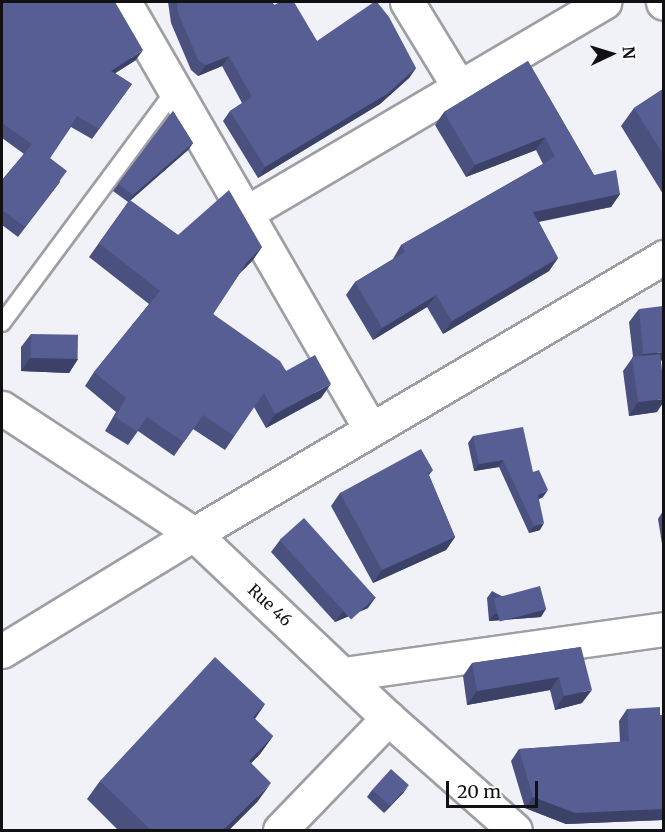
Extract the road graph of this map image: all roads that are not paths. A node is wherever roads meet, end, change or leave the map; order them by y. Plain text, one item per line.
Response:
1 (124, 2) edge
2 (407, 2) edge
3 (604, 2) edge
4 (459, 87) junction
5 (175, 90) junction
6 (246, 213) junction
7 (663, 258) edge
8 (2, 322) edge
9 (2, 408) edge
10 (371, 429) junction
11 (194, 534) junction
12 (663, 629) edge
13 (2, 651) edge
14 (344, 675) junction
15 (388, 718) junction
16 (280, 831) edge
17 (515, 831) edge

1 - 5 street
2 - 4 street
3 - 4 street
4 - 6 street
5 - 6 street
5 - 8 lane
6 - 10 street
7 - 10 street
9 - 11 street, Rue 46
10 - 11 street
11 - 13 street
11 - 14 street, Rue 46
12 - 14 street
14 - 15 street, Rue 46
15 - 16 street
15 - 17 street, Rue 46

